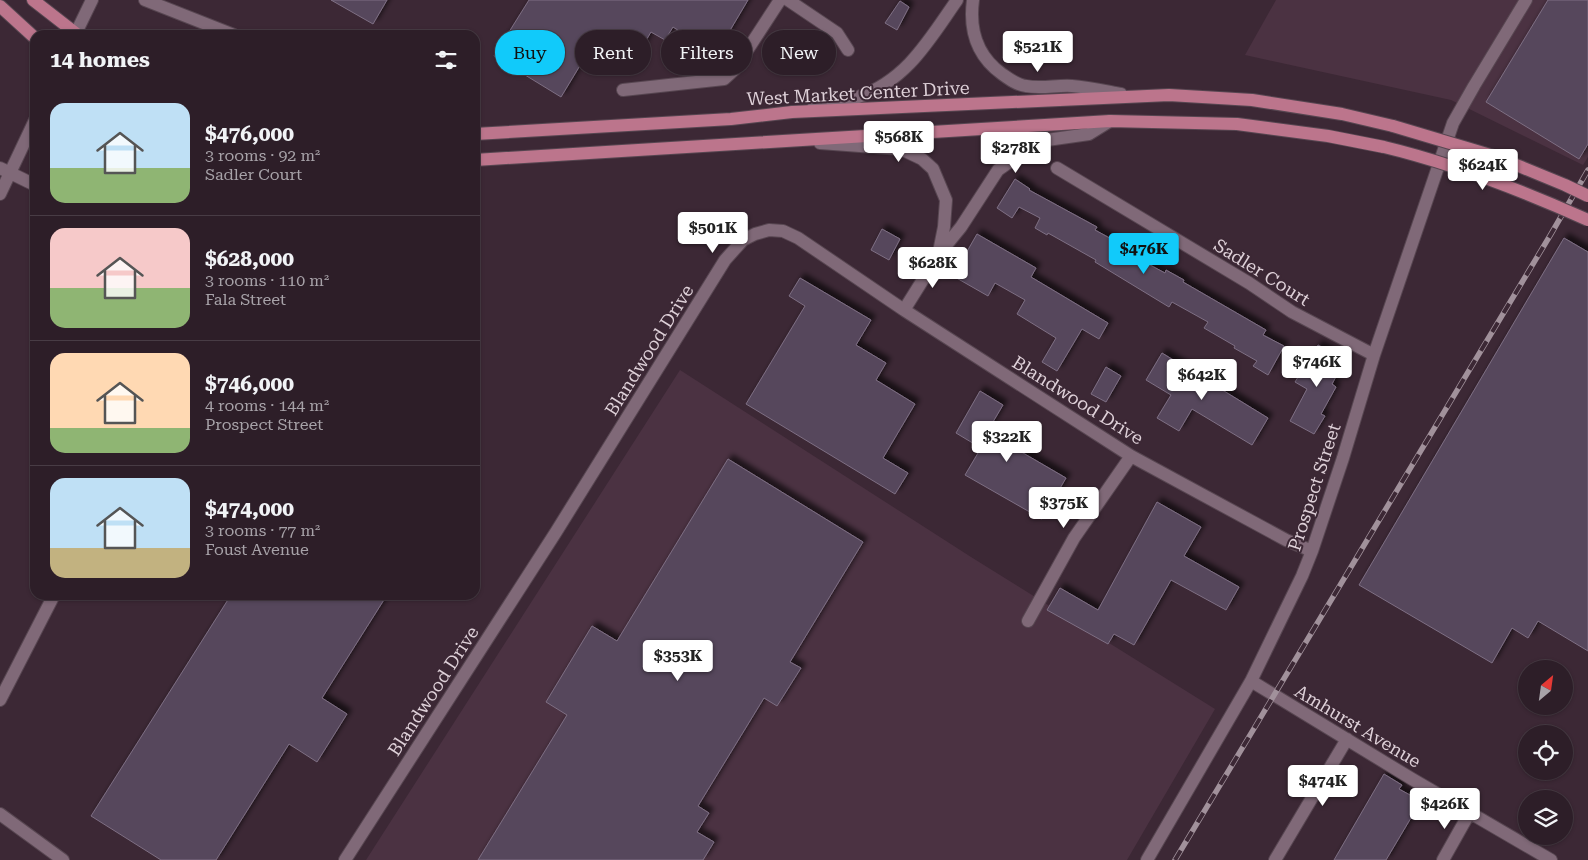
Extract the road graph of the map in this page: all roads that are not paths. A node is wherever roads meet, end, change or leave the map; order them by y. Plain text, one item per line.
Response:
1 (33, 0) edge
2 (92, 0) edge
3 (145, 0) edge
4 (780, 0) edge
5 (788, 0) edge
6 (957, 0) edge
7 (972, 0) edge
8 (1526, 0) edge
9 (0, 6) edge
10 (70, 30) edge
11 (78, 30) edge
12 (221, 30) edge
13 (30, 33) edge
14 (848, 50) dead end
15 (623, 90) dead end
16 (1136, 96) junction
17 (792, 112) junction
18 (1110, 121) junction
19 (30, 128) edge
20 (480, 134) edge
21 (796, 141) junction
22 (480, 160) edge
23 (1057, 168) dead end
24 (5, 171) edge
25 (30, 183) edge
26 (0, 194) edge
27 (1588, 196) edge
28 (1588, 220) edge
29 (939, 254) junction
30 (904, 310) junction
31 (1374, 355) junction
32 (1131, 456) junction
33 (1312, 551) junction
34 (51, 600) edge
35 (1028, 621) dead end
36 (1251, 681) junction
37 (0, 700) edge
38 (1347, 739) junction
39 (1470, 812) junction
40 (0, 814) edge
41 (63, 860) edge
42 (344, 860) edge
43 (1147, 860) edge
44 (1275, 860) edge
45 (1443, 860) edge
46 (1551, 860) edge

1 - 10 main road
2 - 11 street
3 - 12 street
4 - 15 street
5 - 14 street
6 - 17 street
7 - 16 street
8 - 31 street, Prospect Street
9 - 13 main road
16 - 17 main road, West Market Center Drive
16 - 27 main road, West Market Center Drive, bridge
17 - 20 main road, West Market Center Drive
18 - 21 main road
18 - 28 main road, bridge
18 - 29 street
19 - 24 street
21 - 22 main road
21 - 29 street
23 - 31 street, Sadler Court
24 - 25 street
24 - 26 street
29 - 30 street
30 - 32 street, Blandwood Drive
30 - 42 street, Blandwood Drive
31 - 33 street, Prospect Street
32 - 33 street, Blandwood Drive
32 - 35 street
33 - 36 street, Prospect Street
34 - 37 street
36 - 38 street, Amhurst Avenue
36 - 43 street, Prospect Street
38 - 39 street, Amhurst Avenue
38 - 44 street
39 - 45 street
39 - 46 street, Amhurst Avenue
40 - 41 street

